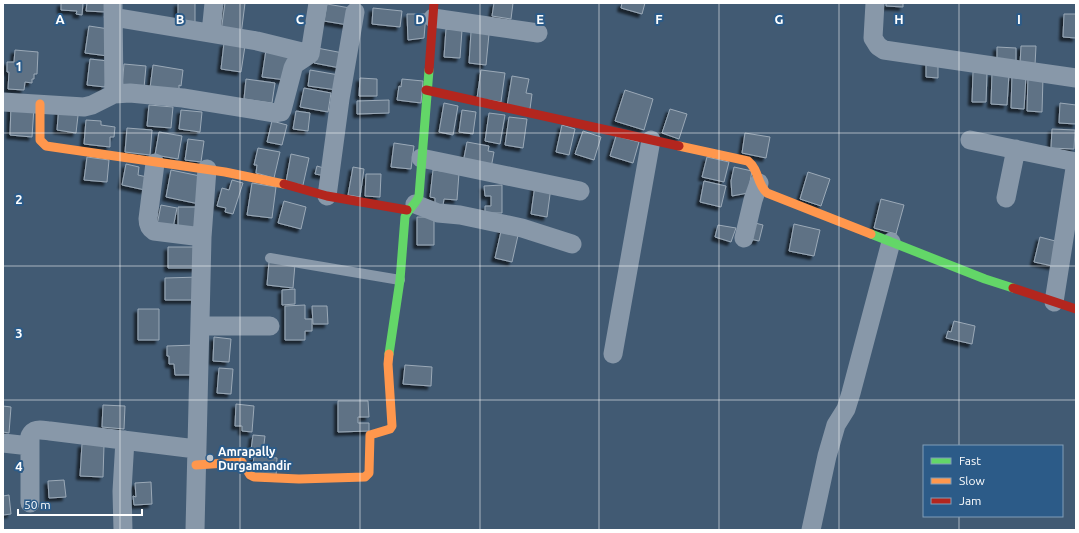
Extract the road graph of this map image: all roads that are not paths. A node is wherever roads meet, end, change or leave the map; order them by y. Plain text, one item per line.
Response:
1 (214, 3) edge
2 (318, 3) edge
3 (875, 3) edge
4 (113, 10) edge
5 (434, 10) edge
6 (355, 12) dead end
7 (538, 32) dead end
8 (212, 33) junction
9 (310, 54) junction
10 (1076, 78) edge
11 (426, 90) junction
12 (114, 94) junction
13 (3, 102) edge
14 (40, 104) junction
15 (651, 140) junction
16 (970, 140) dead end
17 (1016, 149) junction
18 (421, 158) junction
19 (1076, 162) edge
20 (155, 163) junction
21 (206, 169) junction
22 (759, 183) junction
23 (580, 191) dead end
24 (327, 196) junction
25 (1006, 198) dead end
26 (1073, 203) edge
27 (411, 207) junction
28 (202, 237) junction
29 (744, 238) dead end
30 (891, 242) junction
31 (572, 244) dead end
32 (270, 258) dead end
33 (400, 280) junction
34 (1054, 302) junction
35 (1076, 309) edge
36 (201, 326) junction
37 (270, 326) dead end
38 (613, 354) dead end
39 (124, 440) junction
40 (3, 444) edge
41 (30, 446) junction
42 (196, 457) junction
43 (30, 503) dead end
44 (124, 530) edge
45 (195, 530) edge
46 (811, 530) edge

1 - 8 street
2 - 9 street
3 - 10 street
4 - 8 street
4 - 12 street
5 - 7 street
5 - 11 street
6 - 24 street
8 - 9 street
9 - 12 street
11 - 15 street
11 - 18 street
12 - 14 street
13 - 14 street
14 - 20 street
15 - 22 street
15 - 38 street
16 - 17 street
17 - 19 street
17 - 25 street
18 - 23 street
18 - 27 street
19 - 26 street
20 - 21 street
20 - 28 street
21 - 24 street
21 - 28 street
22 - 29 street
22 - 30 street
24 - 27 street
26 - 34 street
27 - 31 street
27 - 33 street
28 - 36 street
30 - 34 street
30 - 46 street
32 - 33 lane
33 - 42 street
34 - 35 street
36 - 37 street
36 - 42 street
39 - 41 street
39 - 42 street
39 - 44 street
40 - 41 street
41 - 43 street
42 - 45 street

